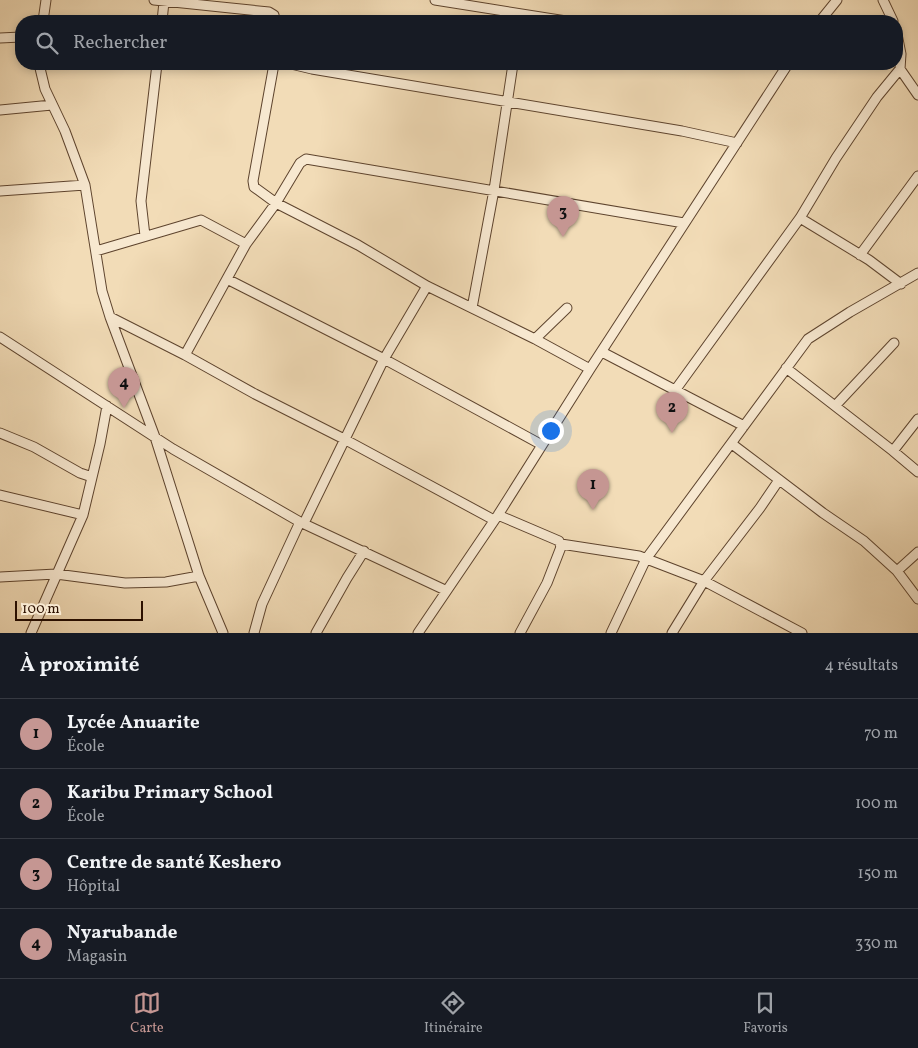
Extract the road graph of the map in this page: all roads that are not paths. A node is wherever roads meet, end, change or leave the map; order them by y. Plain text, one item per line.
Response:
1 (46, 0) edge
2 (154, 0) edge
3 (435, 0) edge
4 (837, 0) edge
5 (883, 0) edge
6 (447, 1) edge
7 (164, 2) junction
8 (44, 15) edge
9 (163, 15) edge
10 (274, 15) edge
11 (505, 15) edge
12 (825, 15) edge
13 (890, 15) edge
14 (15, 37) edge
15 (0, 38) edge
16 (40, 70) edge
17 (156, 70) edge
18 (273, 70) edge
19 (318, 70) edge
20 (512, 70) edge
21 (784, 70) edge
22 (899, 70) edge
23 (901, 70) edge
24 (918, 95) edge
25 (508, 102) junction
26 (52, 105) junction
27 (0, 110) edge
28 (737, 143) junction
29 (918, 176) edge
30 (84, 185) junction
31 (494, 190) junction
32 (0, 191) edge
33 (276, 203) junction
34 (800, 218) junction
35 (684, 223) junction
36 (145, 236) junction
37 (246, 244) junction
38 (96, 251) junction
39 (860, 255) junction
40 (918, 274) edge
41 (227, 279) junction
42 (901, 284) junction
43 (428, 286) junction
44 (472, 308) junction
45 (567, 308) dead end
46 (110, 317) junction
47 (0, 337) edge
48 (535, 339) junction
49 (894, 343) dead end
50 (602, 352) junction
51 (185, 355) junction
52 (384, 359) junction
53 (786, 368) junction
54 (590, 369) junction
55 (676, 390) junction
56 (107, 406) junction
57 (835, 406) junction
58 (918, 419) edge
59 (744, 426) junction
60 (0, 432) edge
61 (155, 437) junction
62 (344, 439) junction
63 (732, 444) junction
64 (542, 445) junction
65 (893, 451) junction
66 (918, 472) edge
67 (92, 478) junction
68 (779, 480) junction
69 (0, 495) edge
70 (83, 515) junction
71 (496, 517) junction
72 (302, 522) junction
73 (561, 544) junction
74 (364, 551) junction
75 (918, 552) edge
76 (646, 559) junction
77 (897, 571) junction
78 (56, 574) junction
79 (199, 576) junction
80 (0, 578) edge
81 (704, 581) junction
82 (446, 590) junction
83 (918, 599) edge
84 (31, 633) edge
85 (223, 633) edge
86 (254, 633) edge
87 (316, 633) edge
88 (418, 633) edge
89 (520, 633) edge
90 (611, 633) edge
91 (672, 633) edge
92 (802, 633) edge

1 - 8 street
2 - 7 street
3 - 6 street
4 - 12 street
5 - 13 street
6 - 11 street
7 - 9 street
7 - 10 street
14 - 15 street
16 - 26 street
17 - 36 street
18 - 33 street
19 - 25 street
20 - 25 street
21 - 28 street
22 - 34 street
23 - 24 street
25 - 28 street
25 - 31 street
26 - 27 street
26 - 30 street
28 - 35 street
29 - 39 street
30 - 32 street
30 - 38 street
31 - 33 street
31 - 35 street
31 - 44 street
33 - 37 street
33 - 43 street
34 - 39 street
34 - 55 street
35 - 50 street
36 - 37 street
36 - 38 street
37 - 41 street
38 - 46 street
39 - 42 street
40 - 42 street
41 - 51 street
41 - 52 street
42 - 53 street
43 - 44 street
43 - 52 street
44 - 48 street
45 - 48 street
46 - 51 street
46 - 61 street
47 - 56 street
48 - 54 street
49 - 57 street
50 - 54 street
50 - 55 street
51 - 62 street
52 - 62 street
52 - 64 street
53 - 57 street
53 - 59 street
54 - 64 street
55 - 59 street
56 - 61 street
56 - 67 street
57 - 65 street
58 - 65 street
59 - 63 street
60 - 67 street
61 - 72 street
61 - 79 street
62 - 71 street
62 - 72 street
63 - 68 street
63 - 76 street
64 - 71 street
65 - 66 street
67 - 70 street
68 - 77 street
68 - 81 street
69 - 70 street
70 - 78 street
71 - 73 street
71 - 82 street
72 - 74 street
72 - 86 street
73 - 76 street
73 - 89 street
74 - 82 street
74 - 87 street
75 - 77 street
76 - 81 street
76 - 90 street
77 - 83 street
78 - 79 street
78 - 80 street
78 - 84 street
79 - 85 street
81 - 91 street
81 - 92 street
82 - 88 street

